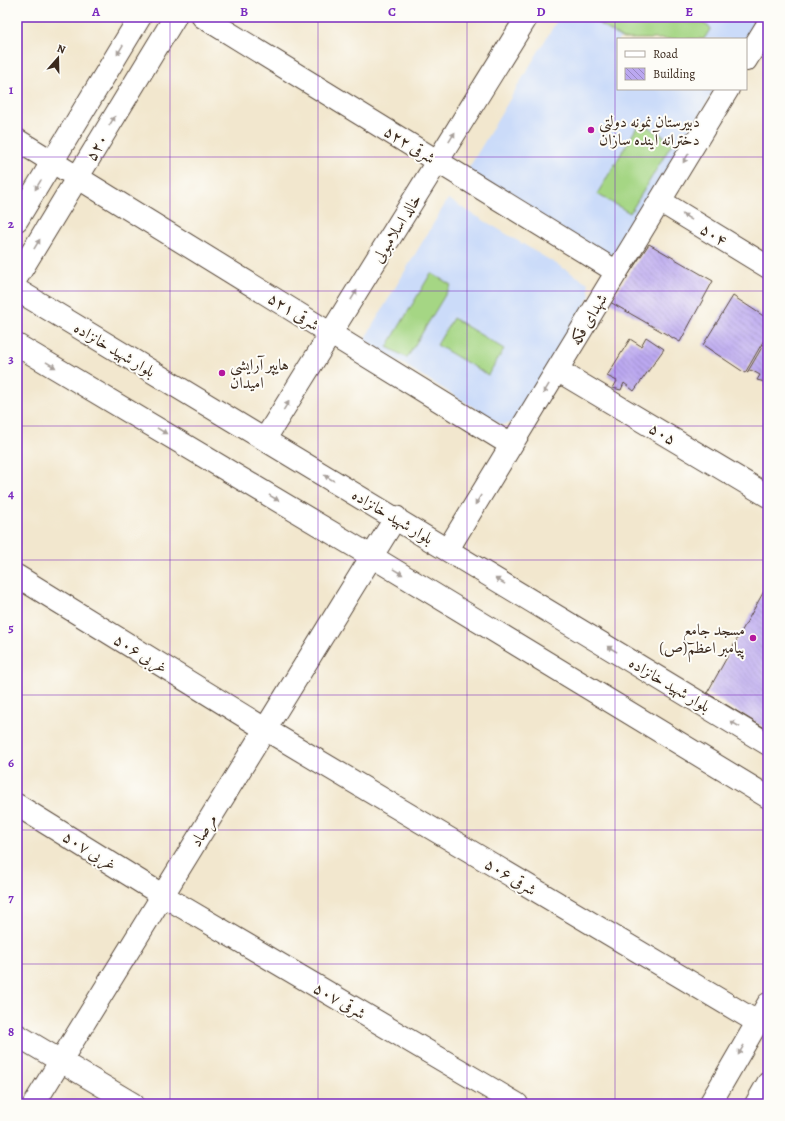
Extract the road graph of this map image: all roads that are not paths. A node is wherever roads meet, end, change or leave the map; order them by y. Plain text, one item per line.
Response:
1 (140, 17) edge
2 (175, 17) edge
3 (203, 17) edge
4 (527, 17) edge
5 (766, 32) edge
6 (747, 59) edge
7 (727, 90) edge
8 (17, 140) edge
9 (438, 161) junction
10 (52, 162) junction
11 (77, 178) junction
12 (660, 201) junction
13 (17, 220) edge
14 (768, 267) edge
15 (617, 272) junction
16 (17, 277) edge
17 (17, 290) edge
18 (331, 334) junction
19 (17, 345) edge
20 (557, 370) junction
21 (265, 439) junction
22 (512, 445) junction
23 (768, 496) edge
24 (396, 517) junction
25 (448, 549) junction
26 (371, 556) junction
27 (17, 576) edge
28 (265, 729) junction
29 (768, 744) edge
30 (768, 797) edge
31 (17, 805) edge
32 (162, 895) junction
33 (768, 1004) edge
34 (757, 1022) junction
35 (17, 1035) edge
36 (61, 1061) junction
37 (768, 1083) edge
38 (34, 1104) edge
39 (133, 1104) edge
40 (517, 1104) edge
41 (710, 1104) edge
42 (756, 1104) edge

1 -> 10 street, ۵۲۰
11 -> 2 street, ۵۲۰
3 - 9 street, ۵۲۲ شرقی
9 -> 4 street, خالد اسلامبولی
5 - 6 street
7 -> 12 street, شهدای فکه
8 - 10 street, ۵۲۱ شرقی
9 - 15 street, ۵۲۲ شرقی
18 -> 9 street, خالد اسلامبولی
10 - 11 street, ۵۲۱ شرقی
10 -> 13 street, ۵۲۰
16 -> 11 street, ۵۲۰
11 - 18 street, ۵۲۱ شرقی
14 -> 12 street, ۵۰۴
12 - 15 street, شهدای فکه
15 - 20 street, شهدای فکه
17 - 21 street, بلوار شهید خانزاده
21 -> 18 street, خالد اسلامبولی
18 - 22 street, ۵۲۱ شرقی
19 -> 26 street
20 -> 22 street, شهدای فکه
20 - 23 street, ۵۰۵
24 -> 21 street, بلوار شهید خانزاده
22 -> 25 street, شهدای فکه
24 - 25 street, بلوار شهید خانزاده
24 - 26 street, مرصاد
29 -> 25 street, بلوار شهید خانزاده
26 - 28 street, مرصاد
26 -> 30 street
27 - 28 street, ۵۰۶ غربی
28 - 32 street, مرصاد
28 - 34 street, ۵۰۶ شرقی
31 - 32 street, ۵۰۷ غربی
32 - 36 street, مرصاد
32 - 40 street, ۵۰۷ شرقی
33 - 34 street
34 -> 41 street
35 - 36 street
36 - 38 street, مرصاد
36 - 39 street
37 - 42 street

